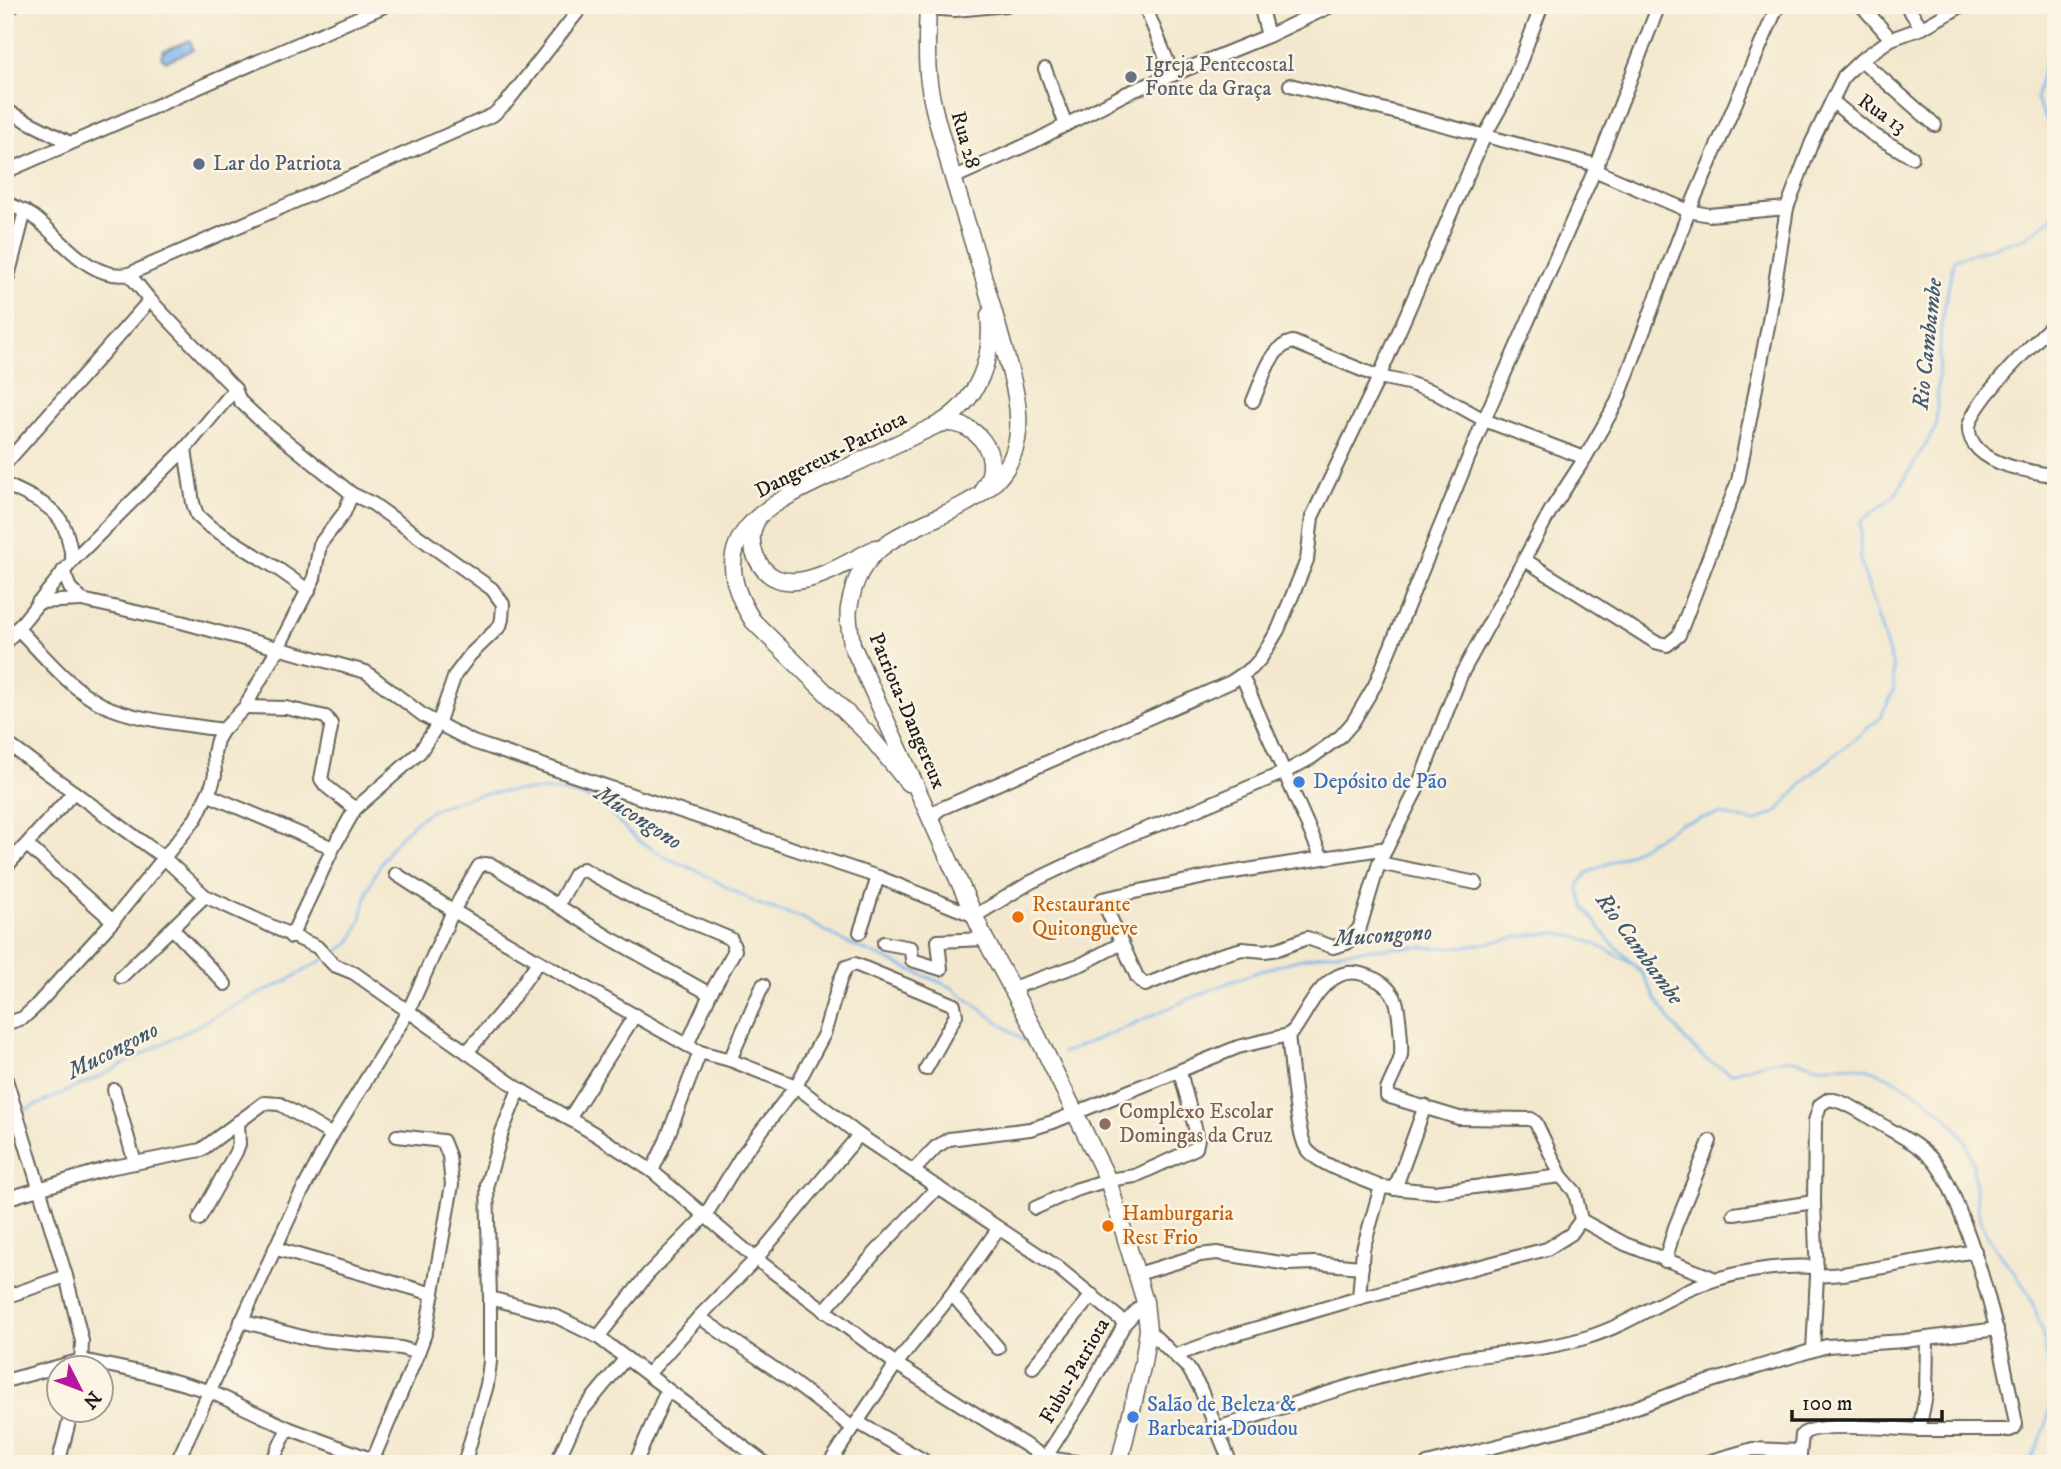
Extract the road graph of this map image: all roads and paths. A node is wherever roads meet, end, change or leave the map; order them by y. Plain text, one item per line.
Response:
1 (12, 5) edge
2 (387, 5) edge
3 (583, 5) edge
4 (1007, 5) edge
5 (1260, 5) edge
6 (1333, 5) edge
7 (1542, 5) edge
8 (1659, 5) edge
9 (1778, 5) edge
10 (1861, 5) edge
11 (1906, 5) edge
12 (1964, 5) edge
13 (927, 7) edge
14 (5, 8) edge
15 (1147, 11) dead end
16 (1922, 28) junction
17 (1268, 37) junction
18 (1891, 38) junction
19 (1861, 60) junction
20 (1045, 69) dead end
21 (1173, 75) junction
22 (1290, 85) dead end
23 (1832, 101) junction
24 (5, 110) edge
25 (1066, 125) junction
26 (1935, 125) dead end
27 (1485, 135) junction
28 (70, 143) junction
29 (1912, 157) dead end
30 (1595, 167) junction
31 (5, 172) edge
32 (953, 178) junction
33 (5, 202) edge
34 (1787, 208) junction
35 (25, 211) junction
36 (1689, 211) junction
37 (129, 274) junction
38 (985, 282) junction
39 (5, 288) edge
40 (150, 300) junction
41 (2056, 322) edge
42 (1379, 377) junction
43 (235, 389) junction
44 (1253, 401) dead end
45 (1484, 419) junction
46 (939, 424) junction
47 (185, 449) junction
48 (1586, 458) junction
49 (5, 464) edge
50 (2056, 476) edge
51 (5, 484) edge
52 (352, 494) junction
53 (976, 497) junction
54 (761, 512) junction
55 (890, 541) junction
56 (73, 560) junction
57 (1525, 560) junction
58 (63, 571) junction
59 (309, 591) junction
60 (82, 600) junction
61 (38, 602) junction
62 (17, 628) junction
63 (5, 644) edge
64 (277, 650) junction
65 (1242, 676) junction
66 (245, 707) junction
67 (438, 724) junction
68 (223, 730) junction
69 (5, 742) edge
70 (1285, 772) junction
71 (74, 792) junction
72 (209, 795) junction
73 (355, 809) junction
74 (931, 821) junction
75 (27, 845) junction
76 (332, 848) junction
77 (1387, 848) junction
78 (163, 857) junction
79 (1322, 858) junction
80 (1379, 863) junction
81 (5, 868) edge
82 (396, 874) dead end
83 (878, 877) junction
84 (1476, 883) dead end
85 (205, 896) junction
86 (558, 905) junction
87 (453, 911) junction
88 (975, 916) junction
89 (113, 921) junction
90 (172, 928) junction
91 (860, 932) dead end
92 (291, 937) junction
93 (985, 939) junction
94 (884, 943) dead end
95 (1122, 943) junction
96 (538, 962) junction
97 (121, 976) dead end
98 (225, 984) dead end
99 (763, 985) dead end
100 (1012, 988) junction
101 (710, 994) junction
102 (409, 1010) junction
103 (635, 1015) junction
104 (5, 1024) edge
105 (1288, 1035) junction
106 (687, 1045) junction
107 (467, 1052) junction
108 (700, 1052) junction
109 (730, 1060) junction
110 (926, 1069) dead end
111 (1180, 1072) junction
112 (5, 1076) edge
113 (796, 1086) junction
114 (519, 1089) junction
115 (114, 1090) dead end
116 (1425, 1106) junction
117 (1074, 1112) junction
118 (569, 1119) junction
119 (238, 1122) junction
120 (332, 1135) junction
121 (859, 1135) junction
122 (397, 1136) dead end
123 (1710, 1142) dead end
124 (135, 1163) junction
125 (652, 1171) junction
126 (914, 1171) junction
127 (1561, 1176) junction
128 (1108, 1180) junction
129 (938, 1187) junction
130 (1381, 1187) junction
131 (40, 1188) junction
132 (1395, 1189) junction
133 (5, 1199) edge
134 (1814, 1202) junction
135 (1035, 1208) dead end
136 (1734, 1214) dead end
137 (705, 1216) junction
138 (199, 1219) dead end
139 (1581, 1220) junction
140 (998, 1229) junction
141 (276, 1249) junction
142 (1975, 1251) junction
143 (756, 1259) junction
144 (1665, 1261) junction
145 (1362, 1267) junction
146 (1817, 1271) junction
147 (1138, 1274) junction
148 (66, 1276) junction
149 (1716, 1279) junction
150 (433, 1294) junction
151 (952, 1294) junction
152 (1092, 1295) junction
153 (5, 1297) edge
154 (490, 1298) junction
155 (1359, 1298) junction
156 (1145, 1302) junction
157 (824, 1311) junction
158 (699, 1317) junction
159 (241, 1321) junction
160 (1125, 1323) junction
161 (1997, 1329) junction
162 (1148, 1330) junction
163 (598, 1337) junction
164 (1927, 1338) junction
165 (998, 1348) dead end
166 (1813, 1350) junction
167 (418, 1353) junction
168 (81, 1354) edge
169 (1176, 1355) junction
170 (626, 1358) junction
171 (896, 1364) junction
172 (1033, 1367) dead end
173 (116, 1371) edge
174 (46, 1372) edge
175 (648, 1374) junction
176 (5, 1381) edge
177 (667, 1390) junction
178 (209, 1391) junction
179 (68, 1424) edge
180 (855, 1425) junction
181 (288, 1427) junction
182 (1218, 1428) junction
183 (1919, 1430) junction
184 (1799, 1458) edge
185 (747, 1459) edge
186 (923, 1460) dead end
187 (1044, 1461) edge
188 (376, 1462) edge
189 (58, 1464) edge
190 (176, 1464) edge
191 (271, 1464) edge
192 (464, 1464) edge
193 (556, 1464) edge
194 (635, 1464) edge
195 (766, 1464) edge
196 (829, 1464) edge
197 (1091, 1464) edge
198 (1119, 1464) edge
199 (1231, 1464) edge
200 (1427, 1464) edge
201 (1700, 1464) edge

1 - 14 street
2 - 28 street
3 - 37 street
4 - 13 street
5 - 17 street
6 - 17 street
7 - 27 street
8 - 30 street
9 - 36 street
10 - 18 street
11 - 16 street
12 - 16 street, Rua 13
13 - 32 street, Rua 28
15 - 21 street
16 - 18 street, Rua 13
17 - 21 street
18 - 19 street, Rua 13
19 - 23 street, Rua 13
19 - 26 street
20 - 25 street
21 - 25 street
22 - 27 street
23 - 29 street, Rua 13
23 - 34 street, Rua 13
24 - 28 street
25 - 32 street
27 - 30 street
27 - 42 street
28 - 31 street
30 - 36 street
30 - 45 street
32 - 38 street, Rua 28
33 - 35 street
34 - 36 street
34 - 57 street, Rua 13
35 - 37 street
35 - 39 street
36 - 48 street
37 - 40 street
38 - 46 street, Dangereux-Patriota
38 - 53 street, Patriota-Dangereux
40 - 43 street
40 - 49 street
41 - 50 street
42 - 44 street
42 - 45 street
42 - 65 street
43 - 47 street
43 - 52 street
45 - 48 street
45 - 70 street
46 - 53 street
46 - 54 street, Dangereux-Patriota
47 - 56 street
47 - 59 street
48 - 57 street
51 - 56 street
52 - 59 street
52 - 67 street
53 - 55 street, Patriota-Dangereux
54 - 55 street
54 - 74 street, Dangereux-Patriota
55 - 74 street, Patriota-Dangereux
56 - 58 street
57 - 77 street
58 - 60 street
58 - 61 street
59 - 64 street
60 - 61 street
60 - 64 street
61 - 62 street
62 - 63 street
62 - 68 street
64 - 66 street
64 - 67 street
65 - 70 street
65 - 74 street
66 - 68 street
66 - 73 street
67 - 73 street
67 - 83 street
68 - 72 street
69 - 71 street
70 - 79 street
70 - 88 street
71 - 75 street
71 - 78 street
72 - 76 street
72 - 78 street
73 - 76 street
74 - 88 street
75 - 81 street
75 - 89 street
76 - 92 street
77 - 79 street
77 - 80 street
78 - 85 street
78 - 89 street
79 - 95 street
80 - 84 street
80 - 95 street
82 - 87 street
83 - 88 street
83 - 91 street
85 - 90 street
85 - 92 street
86 - 87 street
86 - 101 street
86 - 101 street
87 - 96 street
87 - 102 street
88 - 93 street
89 - 104 street
90 - 97 street
90 - 98 street
92 - 102 street
93 - 94 street
93 - 100 street
95 - 100 street
96 - 103 street
96 - 107 street
99 - 109 street
100 - 117 street
101 - 106 street
102 - 107 street
102 - 120 street
103 - 106 street
103 - 118 street
105 - 111 street
105 - 116 street
105 - 130 street
106 - 108 street
107 - 114 street
108 - 109 street
108 - 125 street
109 - 113 street
110 - 113 street
111 - 117 street
111 - 128 street
112 - 131 street
113 - 121 street
113 - 137 street
114 - 118 street
114 - 154 street
115 - 124 street
116 - 127 street
116 - 132 street
117 - 126 street
117 - 128 street
118 - 125 street
119 - 120 street
119 - 124 street
119 - 138 street
120 - 141 street
121 - 126 street
121 - 143 street
122 - 150 street
123 - 144 street
124 - 131 street
125 - 137 street
126 - 129 street
127 - 132 street
127 - 139 street
128 - 135 street
128 - 147 street
129 - 140 street
129 - 157 street
130 - 132 street
130 - 145 street
131 - 133 street
131 - 148 street
134 - 136 street
134 - 142 street
134 - 146 street
137 - 143 street
137 - 163 street
139 - 144 street
139 - 155 street
140 - 151 street
140 - 152 street
141 - 150 street
141 - 159 street
142 - 146 street
142 - 161 street
143 - 157 street
143 - 158 street
144 - 149 street
145 - 147 street
145 - 155 street
146 - 149 street
146 - 166 street
147 - 156 street
148 - 153 street
148 - 168 street
149 - 182 street
150 - 167 street
151 - 165 street
151 - 171 street
152 - 160 street
152 - 172 street
154 - 163 street
154 - 192 street
155 - 169 street
156 - 160 street, Fubu-Patriota
156 - 162 street
157 - 171 street
158 - 175 street
158 - 180 street
159 - 167 street
159 - 178 street
160 - 187 street, Fubu-Patriota
161 - 164 street
161 - 183 street
162 - 169 street
162 - 198 street
163 - 170 street
164 - 166 street
164 - 183 street
166 - 200 street
167 - 188 street
169 - 182 street
170 - 175 street
170 - 193 street
171 - 180 street
171 - 187 street
173 - 178 street
174 - 176 street
175 - 177 street
177 - 185 street
177 - 194 street
178 - 181 street
178 - 190 street
179 - 189 street
180 - 186 street
180 - 196 street
181 - 188 street
181 - 191 street
182 - 199 street
183 - 184 street
184 - 201 street
185 - 195 street
187 - 197 street

